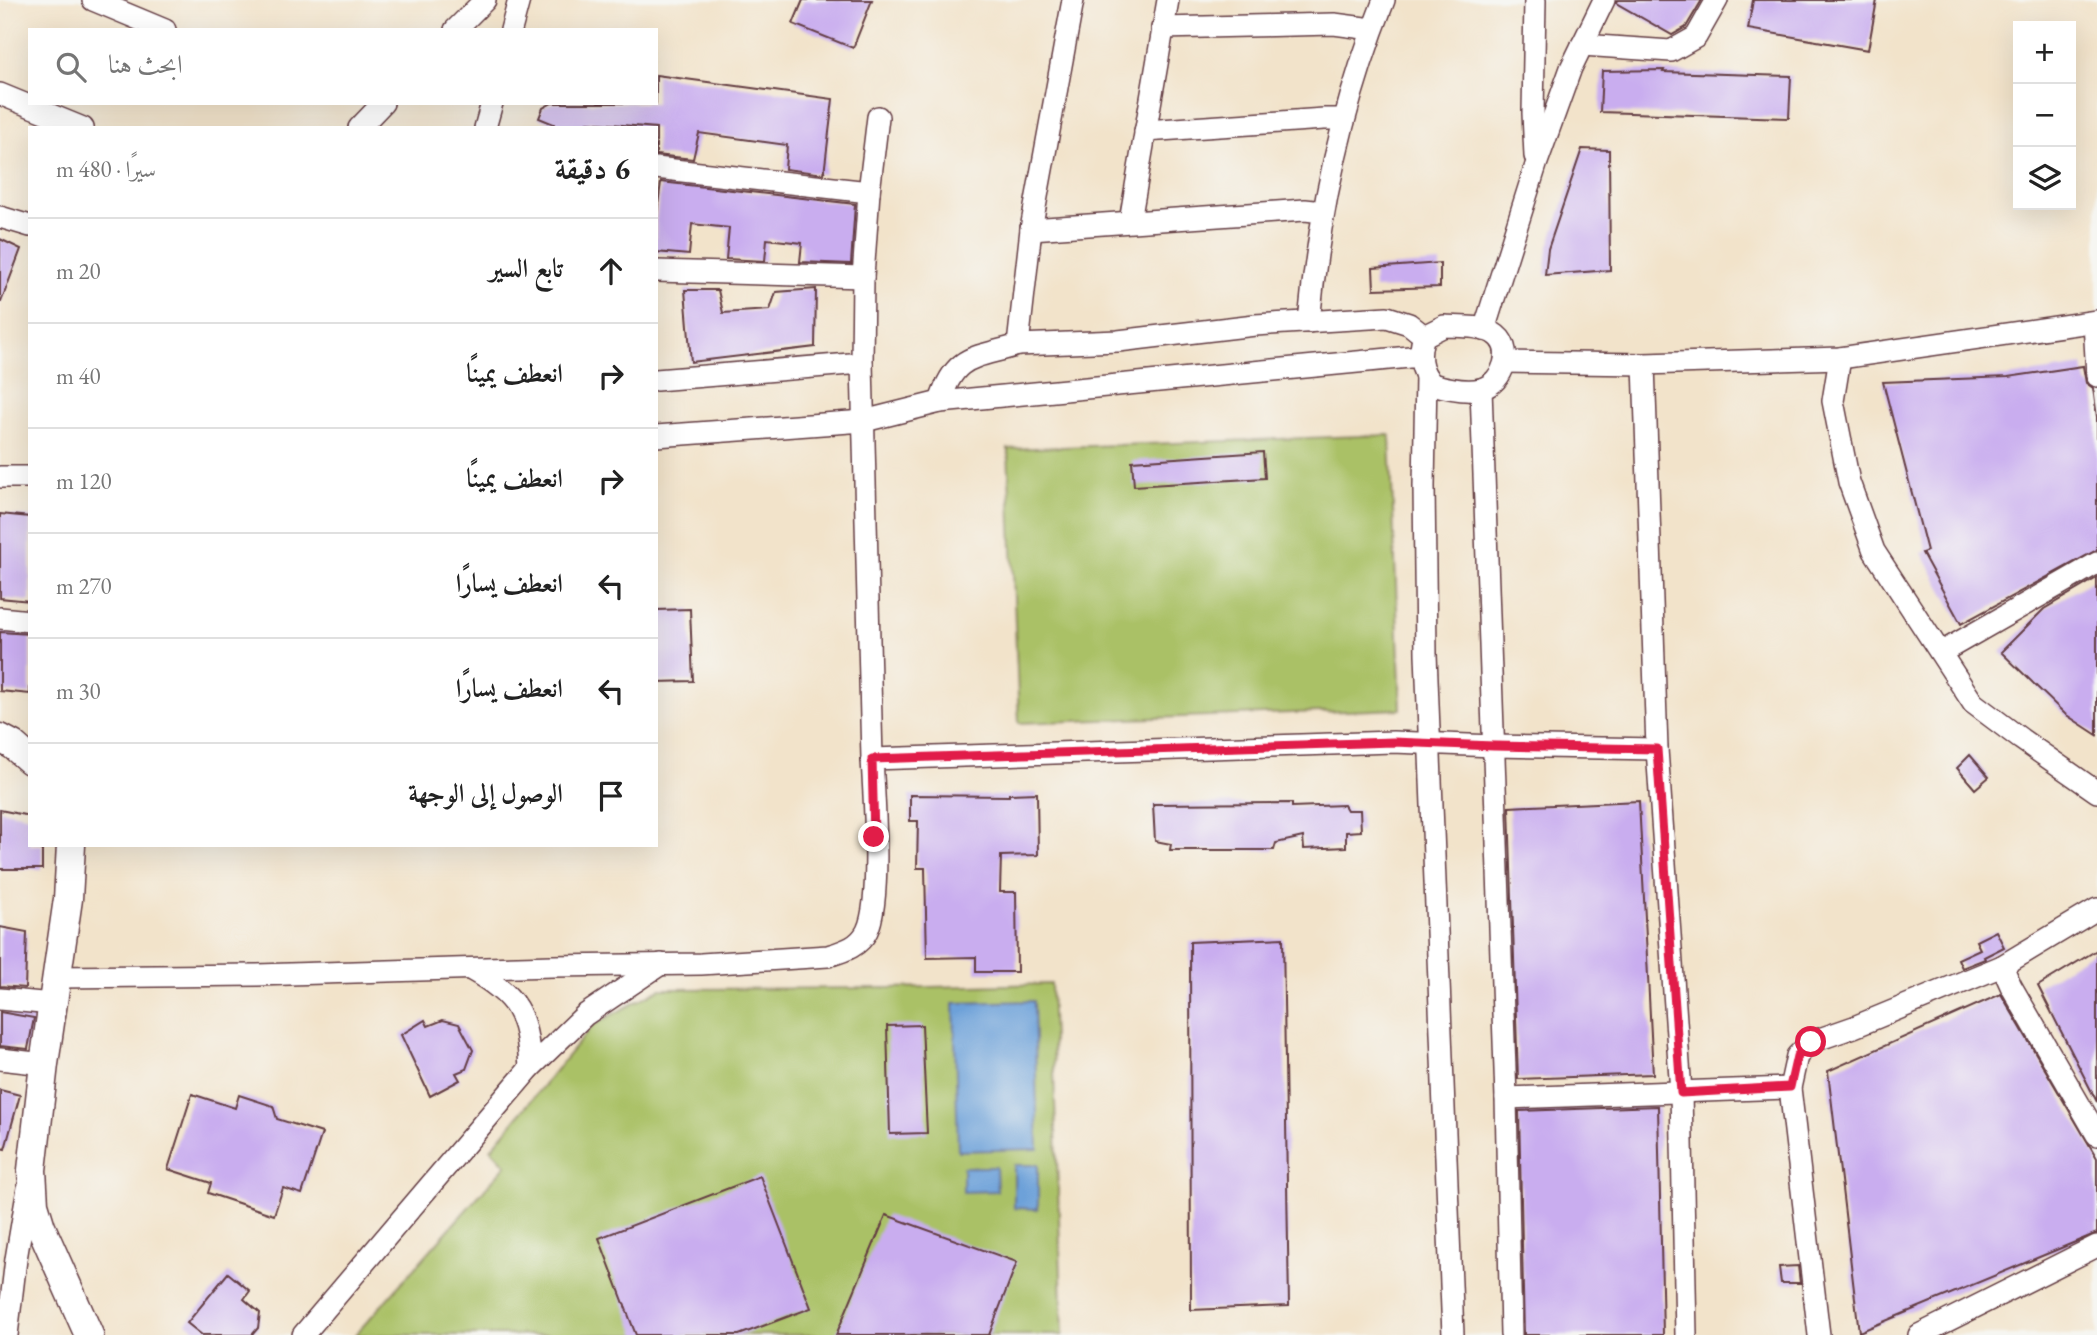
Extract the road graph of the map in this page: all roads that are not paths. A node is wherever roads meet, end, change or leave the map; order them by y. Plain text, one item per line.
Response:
1 (93, 0) edge
2 (485, 0) edge
3 (519, 0) edge
4 (1073, 0) edge
5 (1168, 0) edge
6 (1384, 0) edge
7 (1535, 0) edge
8 (1604, 0) edge
9 (1717, 0) edge
10 (160, 28) edge
11 (458, 28) edge
12 (512, 28) edge
13 (1163, 28) junction
14 (1372, 29) junction
15 (1582, 45) junction
16 (0, 94) edge
17 (381, 105) edge
18 (491, 105) edge
19 (878, 117) dead end
20 (1344, 119) junction
21 (78, 126) edge
22 (361, 126) edge
23 (486, 126) edge
24 (1145, 131) junction
25 (1536, 165) junction
26 (658, 167) edge
27 (869, 192) junction
28 (1323, 212) junction
29 (0, 216) edge
30 (1130, 221) junction
31 (28, 225) edge
32 (1031, 229) junction
33 (658, 271) edge
34 (863, 277) junction
35 (2095, 321) edge
36 (1309, 323) junction
37 (1485, 330) junction
38 (1018, 345) junction
39 (1423, 356) junction
40 (1840, 358) junction
41 (1505, 362) junction
42 (862, 363) junction
43 (1644, 364) junction
44 (2097, 376) edge
45 (658, 380) edge
46 (1481, 389) junction
47 (940, 402) junction
48 (864, 421) junction
49 (658, 436) edge
50 (0, 477) edge
51 (28, 477) edge
52 (2097, 563) edge
53 (0, 618) edge
54 (28, 621) edge
55 (1942, 652) junction
56 (0, 738) edge
57 (1431, 744) junction
58 (1494, 746) junction
59 (1657, 749) junction
60 (28, 758) edge
61 (872, 759) junction
62 (2097, 792) edge
63 (71, 847) edge
64 (2097, 909) edge
65 (662, 964) junction
66 (2002, 966) junction
67 (469, 969) junction
68 (54, 990) junction
69 (0, 999) edge
70 (0, 1059) edge
71 (44, 1064) junction
72 (530, 1068) junction
73 (1790, 1087) junction
74 (1681, 1093) junction
75 (1506, 1098) junction
76 (2097, 1135) edge
77 (32, 1170) junction
78 (2097, 1245) edge
79 (7, 1335) edge
80 (89, 1335) edge
81 (303, 1335) edge
82 (1453, 1335) edge
83 (1511, 1335) edge
84 (1686, 1335) edge
85 (1819, 1335) edge
86 (1919, 1335) edge

1 - 10 street
2 - 11 street
3 - 12 street
4 - 32 street
5 - 13 street
6 - 14 street
7 - 25 street
8 - 15 street
9 - 15 street
13 - 14 street
13 - 24 street
14 - 20 street
15 - 25 street
16 - 21 street
17 - 22 street
18 - 23 street
19 - 27 street
20 - 24 street
20 - 28 street
24 - 30 street
25 - 37 street
26 - 27 street
27 - 34 street
28 - 30 street
28 - 36 street
29 - 31 street
30 - 32 street
32 - 38 street
33 - 34 street
34 - 42 street
35 - 40 street
35 - 44 street
36 - 38 street
36 - 39 street
37 - 39 street
37 - 41 street
38 - 47 street
39 - 46 street
39 - 47 street
39 - 57 street
40 - 43 street
40 - 55 street
41 - 43 street
41 - 46 street
42 - 45 street
42 - 48 street
43 - 59 street
46 - 58 street
47 - 48 street
48 - 49 street
48 - 61 street
50 - 51 street
52 - 55 street
53 - 54 street
55 - 62 street
56 - 60 street
57 - 58 street
57 - 61 street
57 - 82 street
58 - 59 street
58 - 75 street
59 - 74 street
61 - 65 street
63 - 68 street
64 - 66 street
65 - 67 street
65 - 72 street
66 - 73 street
66 - 76 street
67 - 68 street
67 - 72 street
68 - 69 street
68 - 71 street
70 - 71 street
71 - 77 street
72 - 81 street
73 - 74 street
73 - 85 street
74 - 75 street
74 - 84 street
75 - 83 street
77 - 79 street
77 - 80 street
78 - 86 street

